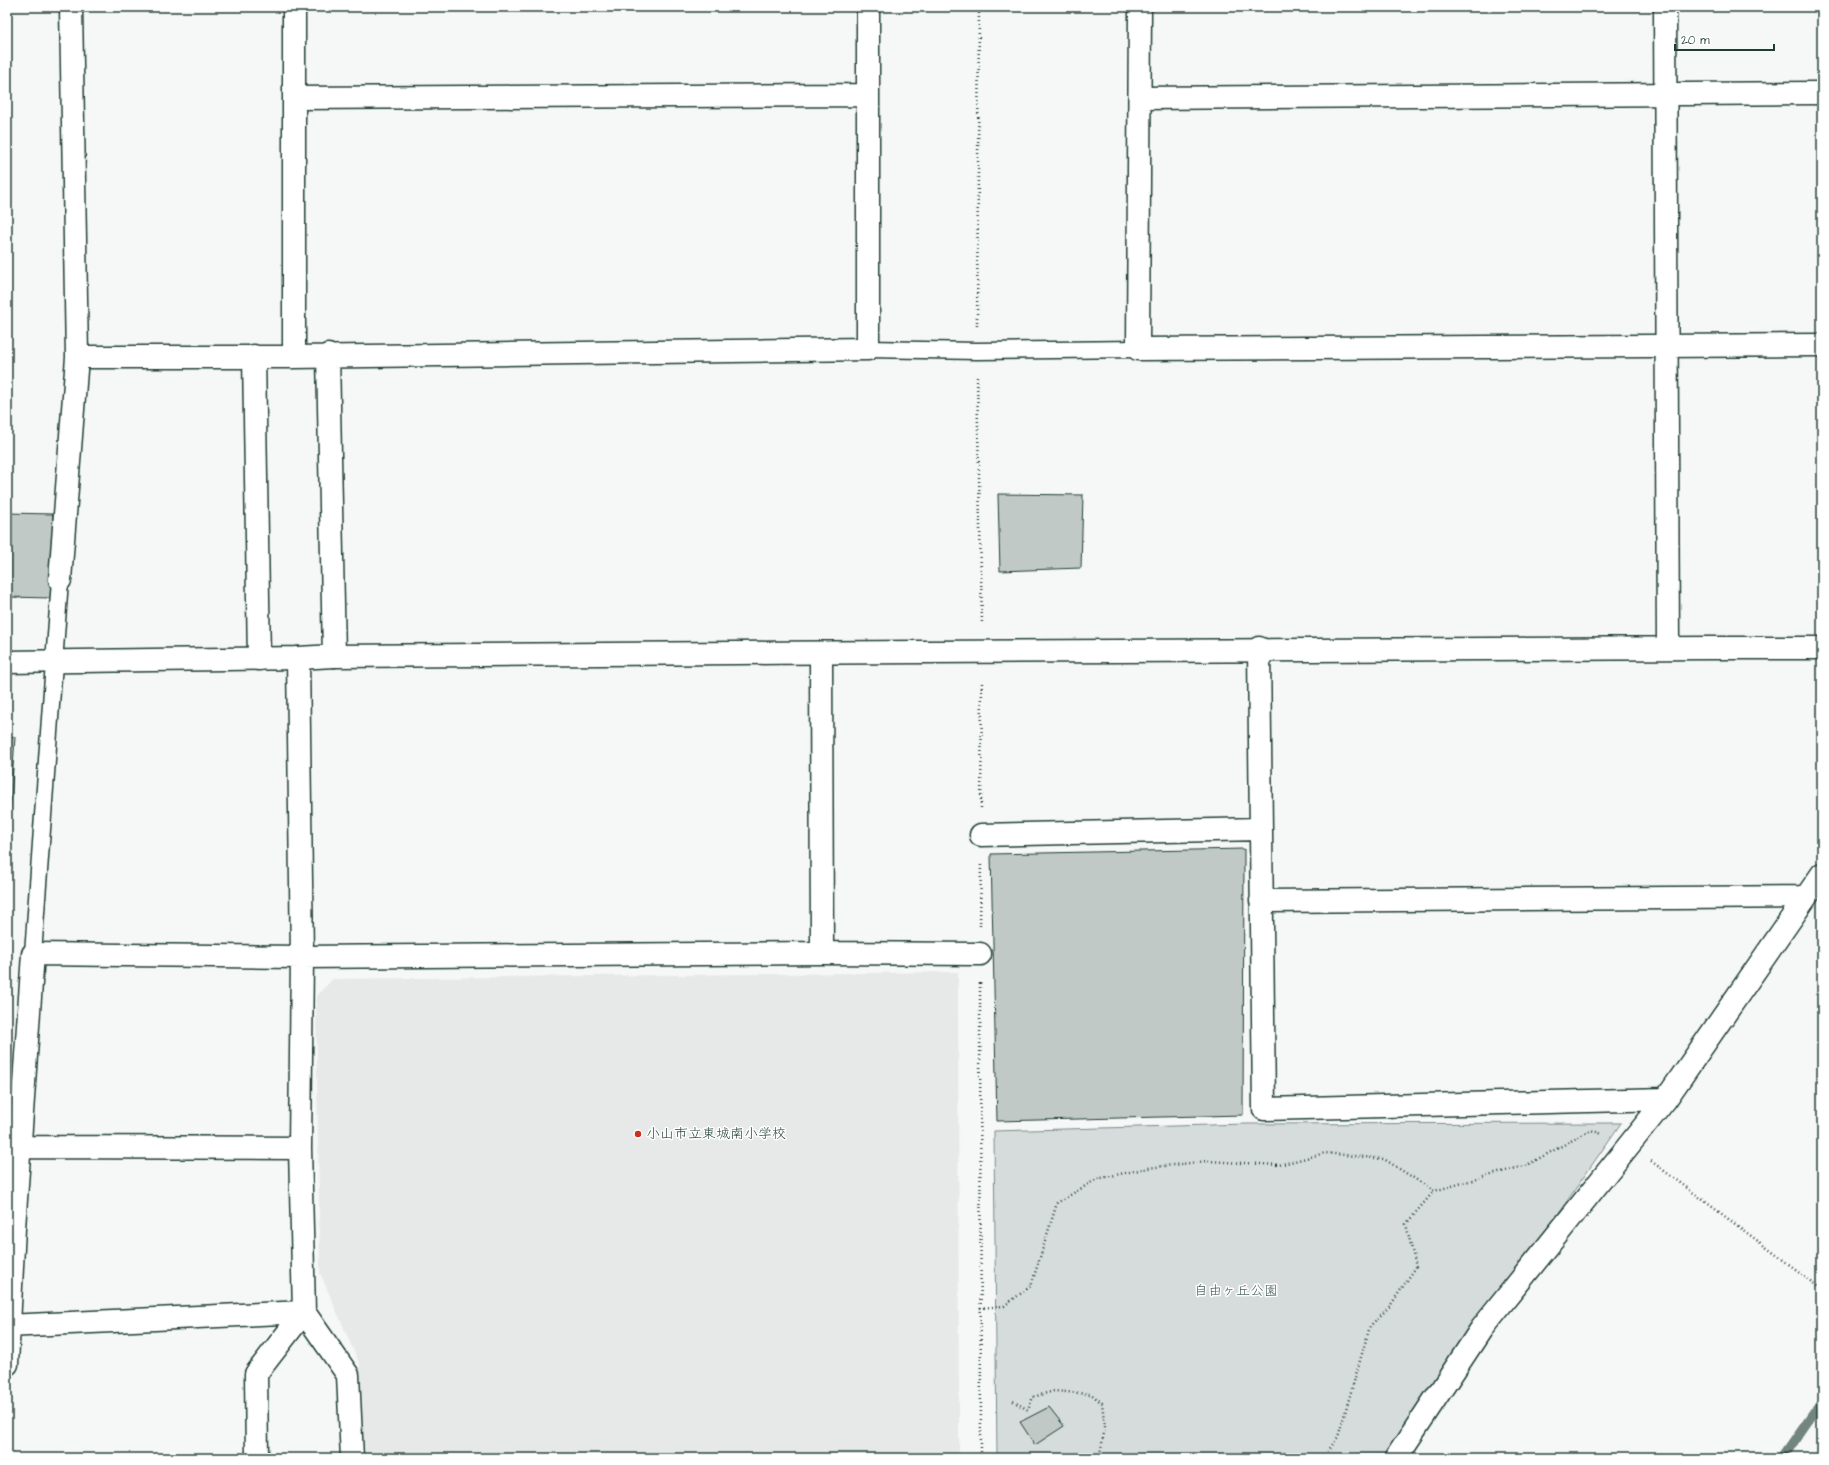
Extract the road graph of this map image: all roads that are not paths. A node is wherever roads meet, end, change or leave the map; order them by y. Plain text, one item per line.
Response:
1 (71, 7) edge
2 (294, 7) edge
3 (868, 7) edge
4 (1140, 7) edge
5 (1666, 7) edge
6 (1822, 93) edge
7 (867, 95) junction
8 (1666, 95) junction
9 (294, 98) junction
10 (1140, 98) junction
11 (1822, 345) edge
12 (1666, 347) junction
13 (868, 349) junction
14 (1138, 349) junction
15 (254, 356) junction
16 (328, 356) junction
17 (77, 357) junction
18 (294, 357) junction
19 (60, 580) joint
20 (1668, 647) junction
21 (1259, 648) junction
22 (1822, 648) edge
23 (821, 653) junction
24 (334, 656) junction
25 (298, 658) junction
26 (258, 659) junction
27 (53, 661) junction
28 (7, 662) edge
29 (1261, 829) junction
30 (981, 835) road end
31 (1822, 874) edge
32 (1806, 897) junction
33 (1261, 901) junction
34 (822, 953) junction
35 (33, 954) junction
36 (980, 954) road end
37 (302, 957) junction
38 (1666, 1099) junction
39 (19, 1147) junction
40 (300, 1148) junction
41 (10, 1228) edge
42 (304, 1312) junction
43 (8, 1326) edge
44 (7, 1364) edge
45 (257, 1458) edge
46 (352, 1458) edge
47 (1396, 1458) edge

1 - 17 street
2 - 9 street
3 - 7 street
4 - 10 street
5 - 8 street
6 - 8 street
7 - 9 street
7 - 13 street
8 - 10 street
8 - 12 street
9 - 18 street
10 - 14 street
11 - 12 street
12 - 14 street
12 - 20 street
13 - 14 lane
13 - 16 street
15 - 17 street
15 - 18 street
15 - 26 street
16 - 18 street
16 - 24 street
17 - 19 street
19 - 27 lane
20 - 21 street
20 - 22 street
21 - 23 street
21 - 29 street
23 - 24 street
23 - 34 street
24 - 25 street
25 - 26 street
25 - 37 street
26 - 27 street
27 - 28 street
27 - 35 lane
29 - 30 street
29 - 33 street
31 - 32 street
32 - 33 street
32 - 38 street
33 - 38 street
34 - 36 street
34 - 37 street
35 - 37 street
35 - 39 street
37 - 40 street
38 - 47 street
39 - 40 street
39 - 41 street
40 - 42 street
41 - 43 street
42 - 43 street
42 - 45 street
42 - 46 street
43 - 44 street

